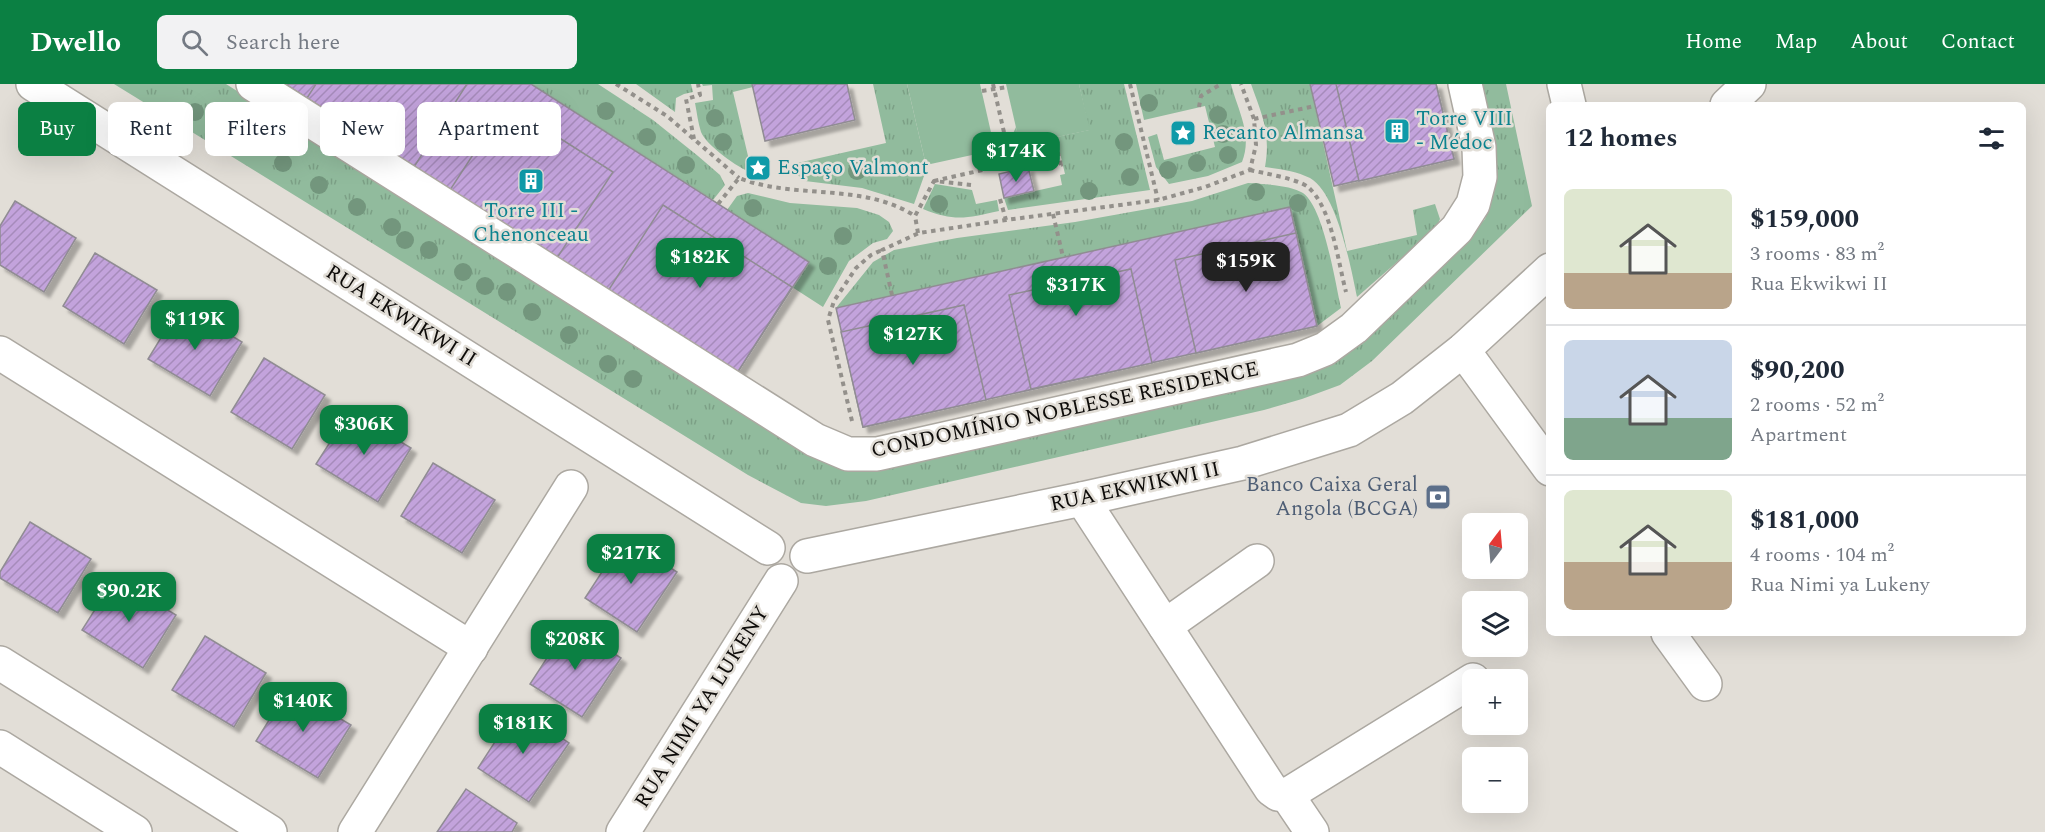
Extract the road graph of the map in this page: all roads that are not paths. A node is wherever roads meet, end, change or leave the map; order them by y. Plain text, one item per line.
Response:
1 (33, 84) edge
2 (252, 84) edge
3 (1465, 84) edge
4 (1564, 84) edge
5 (1749, 84) edge
6 (1568, 102) edge
7 (1730, 102) edge
8 (1546, 274) edge
9 (1463, 350) junction
10 (0, 353) edge
11 (1546, 464) edge
12 (571, 486) dead end
13 (1082, 499) junction
14 (768, 548) junction
15 (807, 556) junction
16 (1257, 561) dead end
17 (781, 581) junction
18 (1165, 626) junction
19 (1670, 636) edge
20 (471, 648) junction
21 (0, 663) edge
22 (1705, 684) dead end
23 (1462, 687) edge
24 (0, 747) edge
25 (1287, 795) junction
26 (135, 832) edge
27 (270, 832) edge
28 (355, 832) edge
29 (623, 832) edge
30 (1312, 832) edge

1 - 14 street, RUA EKWIKWI II
2 - 3 street, CONDOMÍNIO NOBLESSE RESIDENCE
4 - 6 street
5 - 7 street
8 - 9 street, RUA EKWIKWI II
9 - 11 street
9 - 13 street, RUA EKWIKWI II
10 - 20 street
12 - 20 street
13 - 15 street, RUA EKWIKWI II
13 - 18 street
14 - 15 street
14 - 17 street
15 - 17 street
16 - 18 street
17 - 29 street, RUA NIMI YA LUKENY
18 - 25 street
19 - 22 street
20 - 28 street
21 - 27 street
23 - 25 street
24 - 26 street
25 - 30 street

